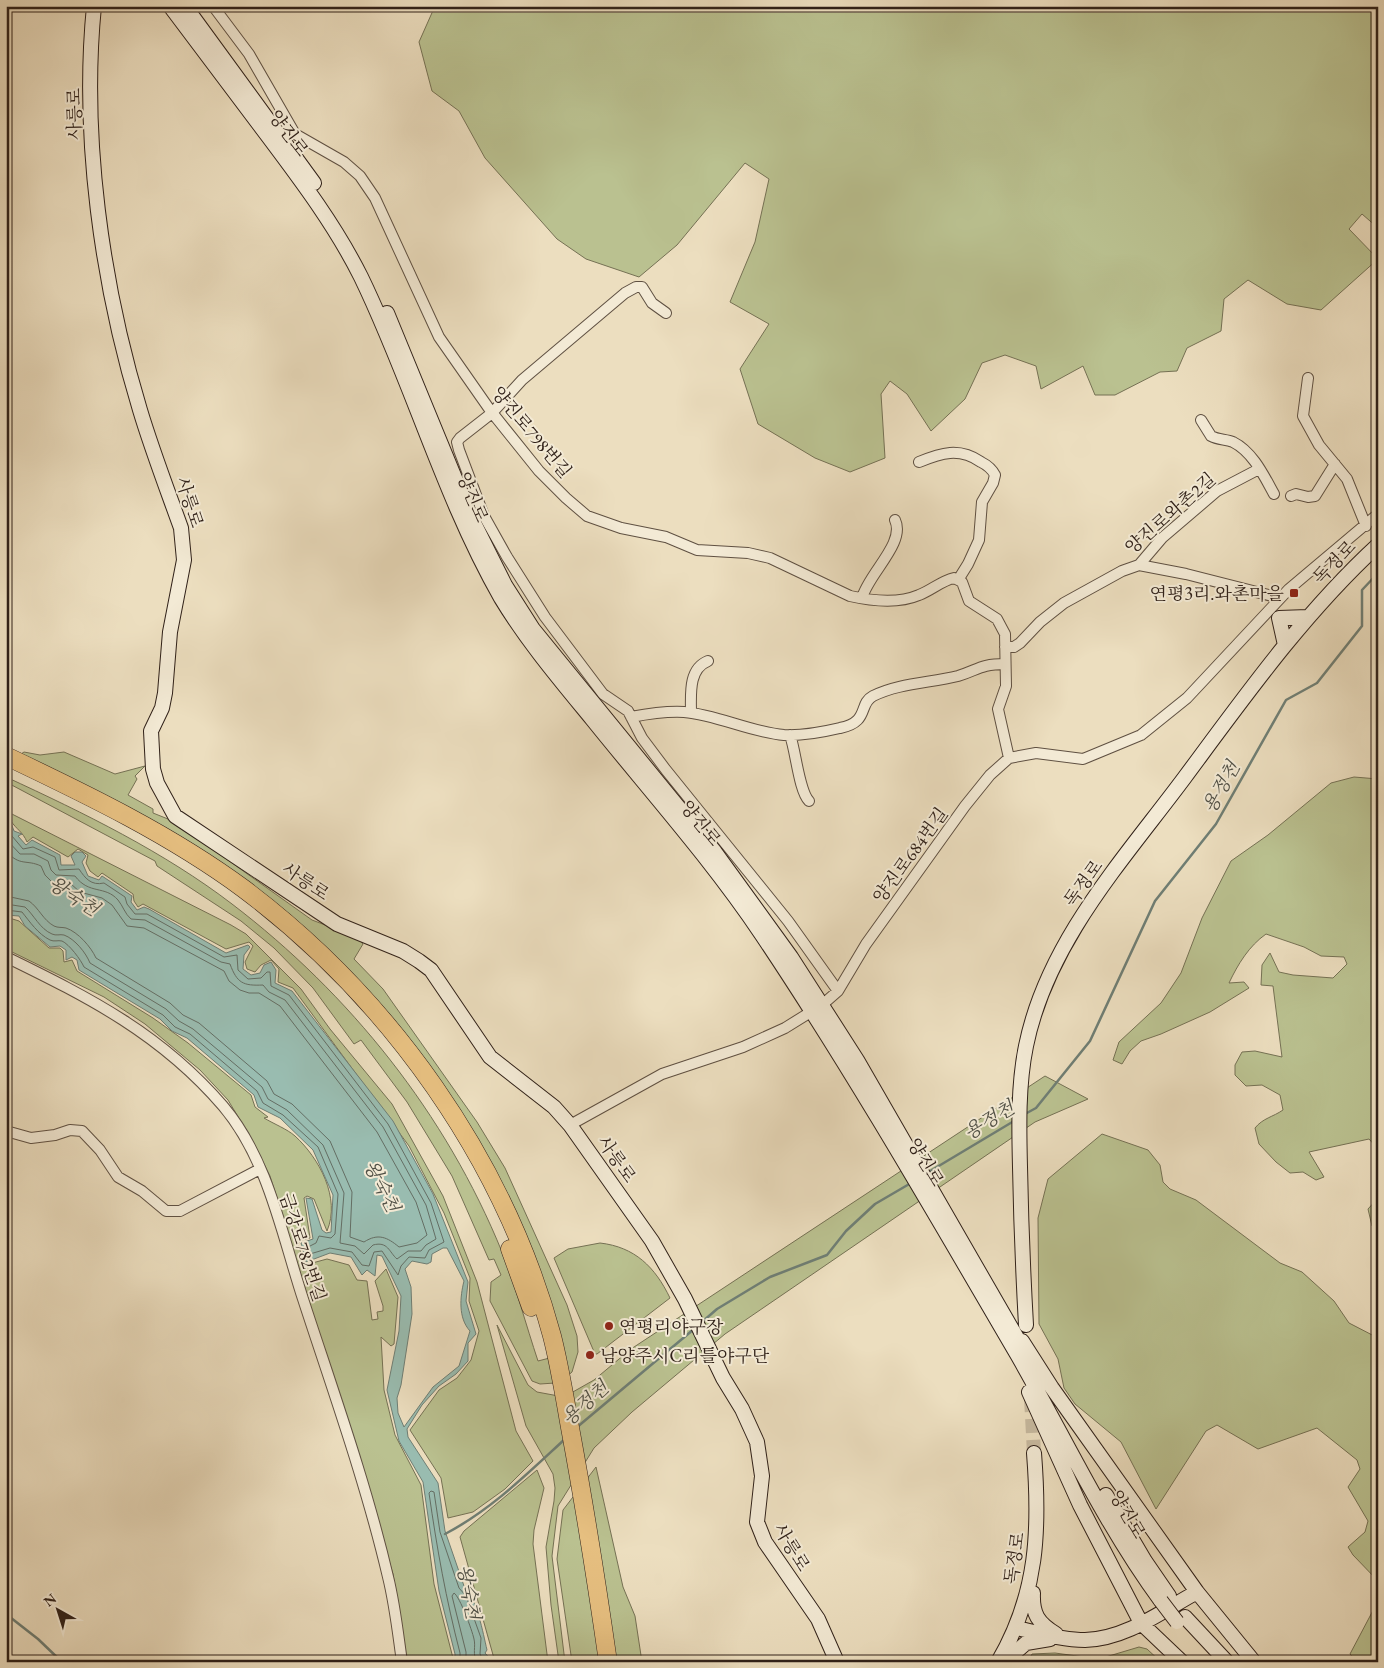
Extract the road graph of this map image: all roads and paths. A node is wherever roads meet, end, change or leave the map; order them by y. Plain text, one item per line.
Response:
1 (94, 6) edge
2 (170, 6) edge
3 (184, 6) edge
4 (213, 6) edge
5 (666, 312) dead end
6 (1308, 378) dead end
7 (492, 413) junction
8 (1201, 420) dead end
9 (919, 462) dead end
10 (1335, 464) junction
11 (1259, 469) junction
12 (1274, 494) dead end
13 (1291, 496) dead end
14 (1378, 514) edge
15 (895, 520) dead end
16 (1366, 526) junction
17 (1378, 545) edge
18 (1138, 565) junction
19 (958, 580) junction
20 (862, 598) junction
21 (1280, 598) junction
22 (1274, 614) junction
23 (1308, 617) junction
24 (1295, 633) junction
25 (1285, 645) junction
26 (1005, 647) junction
27 (708, 662) dead end
28 (1004, 664) junction
29 (691, 713) junction
30 (631, 717) junction
31 (790, 735) junction
32 (6, 756) edge
33 (1009, 758) junction
34 (6, 768) edge
35 (810, 801) dead end
36 (6, 957) edge
37 (838, 991) junction
38 (817, 1009) junction
39 (570, 1125) junction
40 (6, 1131) edge
41 (260, 1169) junction
42 (935, 1204) junction
43 (1009, 1322) junction
44 (1026, 1325) dead end
45 (1005, 1336) junction
46 (552, 1359) junction
47 (1034, 1452) tunnel mouth
48 (580, 1514) junction
49 (1033, 1569) junction
50 (1197, 1592) junction
51 (1165, 1598) junction
52 (1181, 1619) junction
53 (1140, 1624) junction
54 (1017, 1628) junction
55 (1063, 1638) junction
56 (402, 1662) edge
57 (598, 1662) edge
58 (608, 1662) edge
59 (838, 1662) edge
60 (998, 1662) edge
61 (1004, 1662) edge
62 (1182, 1662) edge
63 (1214, 1662) edge
64 (1227, 1662) edge
65 (1254, 1662) edge

1 - 39 main road, 사릉로
2 - 38 main road, 양진로
3 - 38 main road, 양진로
4 - 7 street, 양진로798번길
5 - 7 street
6 - 10 street
7 - 20 street, 양진로798번길
7 - 30 street
8 - 11 street
9 - 19 street
10 - 13 street
10 - 16 street
11 - 12 street
11 - 18 street, 양진로와촌2길
14 - 16 street
15 - 20 street
16 - 21 street
17 - 23 main road, 독정로
18 - 21 street
18 - 26 street, 양진로와촌2길
19 - 20 street, 양진로798번길
19 - 26 street
21 - 22 street
22 - 23 main road
22 - 24 street
22 - 25 main road
22 - 33 street
23 - 24 main road, 독정로
24 - 25 main road, 독정로
25 - 44 main road, 독정로
26 - 28 street
27 - 29 street
28 - 31 street
28 - 33 street
29 - 30 street
29 - 31 street
30 - 37 street
31 - 35 street
32 - 46 highway
33 - 37 street, 양진로684번길
34 - 46 highway
36 - 41 street, 금강로782번길
37 - 38 street, 양진로684번길
38 - 39 street, 양진로684번길
38 - 42 main road, 양진로
39 - 59 main road, 사릉로
40 - 41 street
41 - 56 street, 금강로782번길
42 - 43 main road, 양진로
42 - 45 main road, 양진로
43 - 50 main road
43 - 51 main road, 양진로
45 - 51 main road, 양진로
45 - 53 main road
46 - 48 highway
47 - 49 main road, 독정로
48 - 57 highway
48 - 58 highway
49 - 54 main road, 독정로
49 - 55 main road
50 - 53 main road
50 - 65 main road
51 - 52 main road, 양진로, bridge
52 - 63 main road, 양진로
52 - 64 main road, 양진로
53 - 55 main road
53 - 62 main road
54 - 55 main road
54 - 60 main road, 독정로
55 - 61 main road

